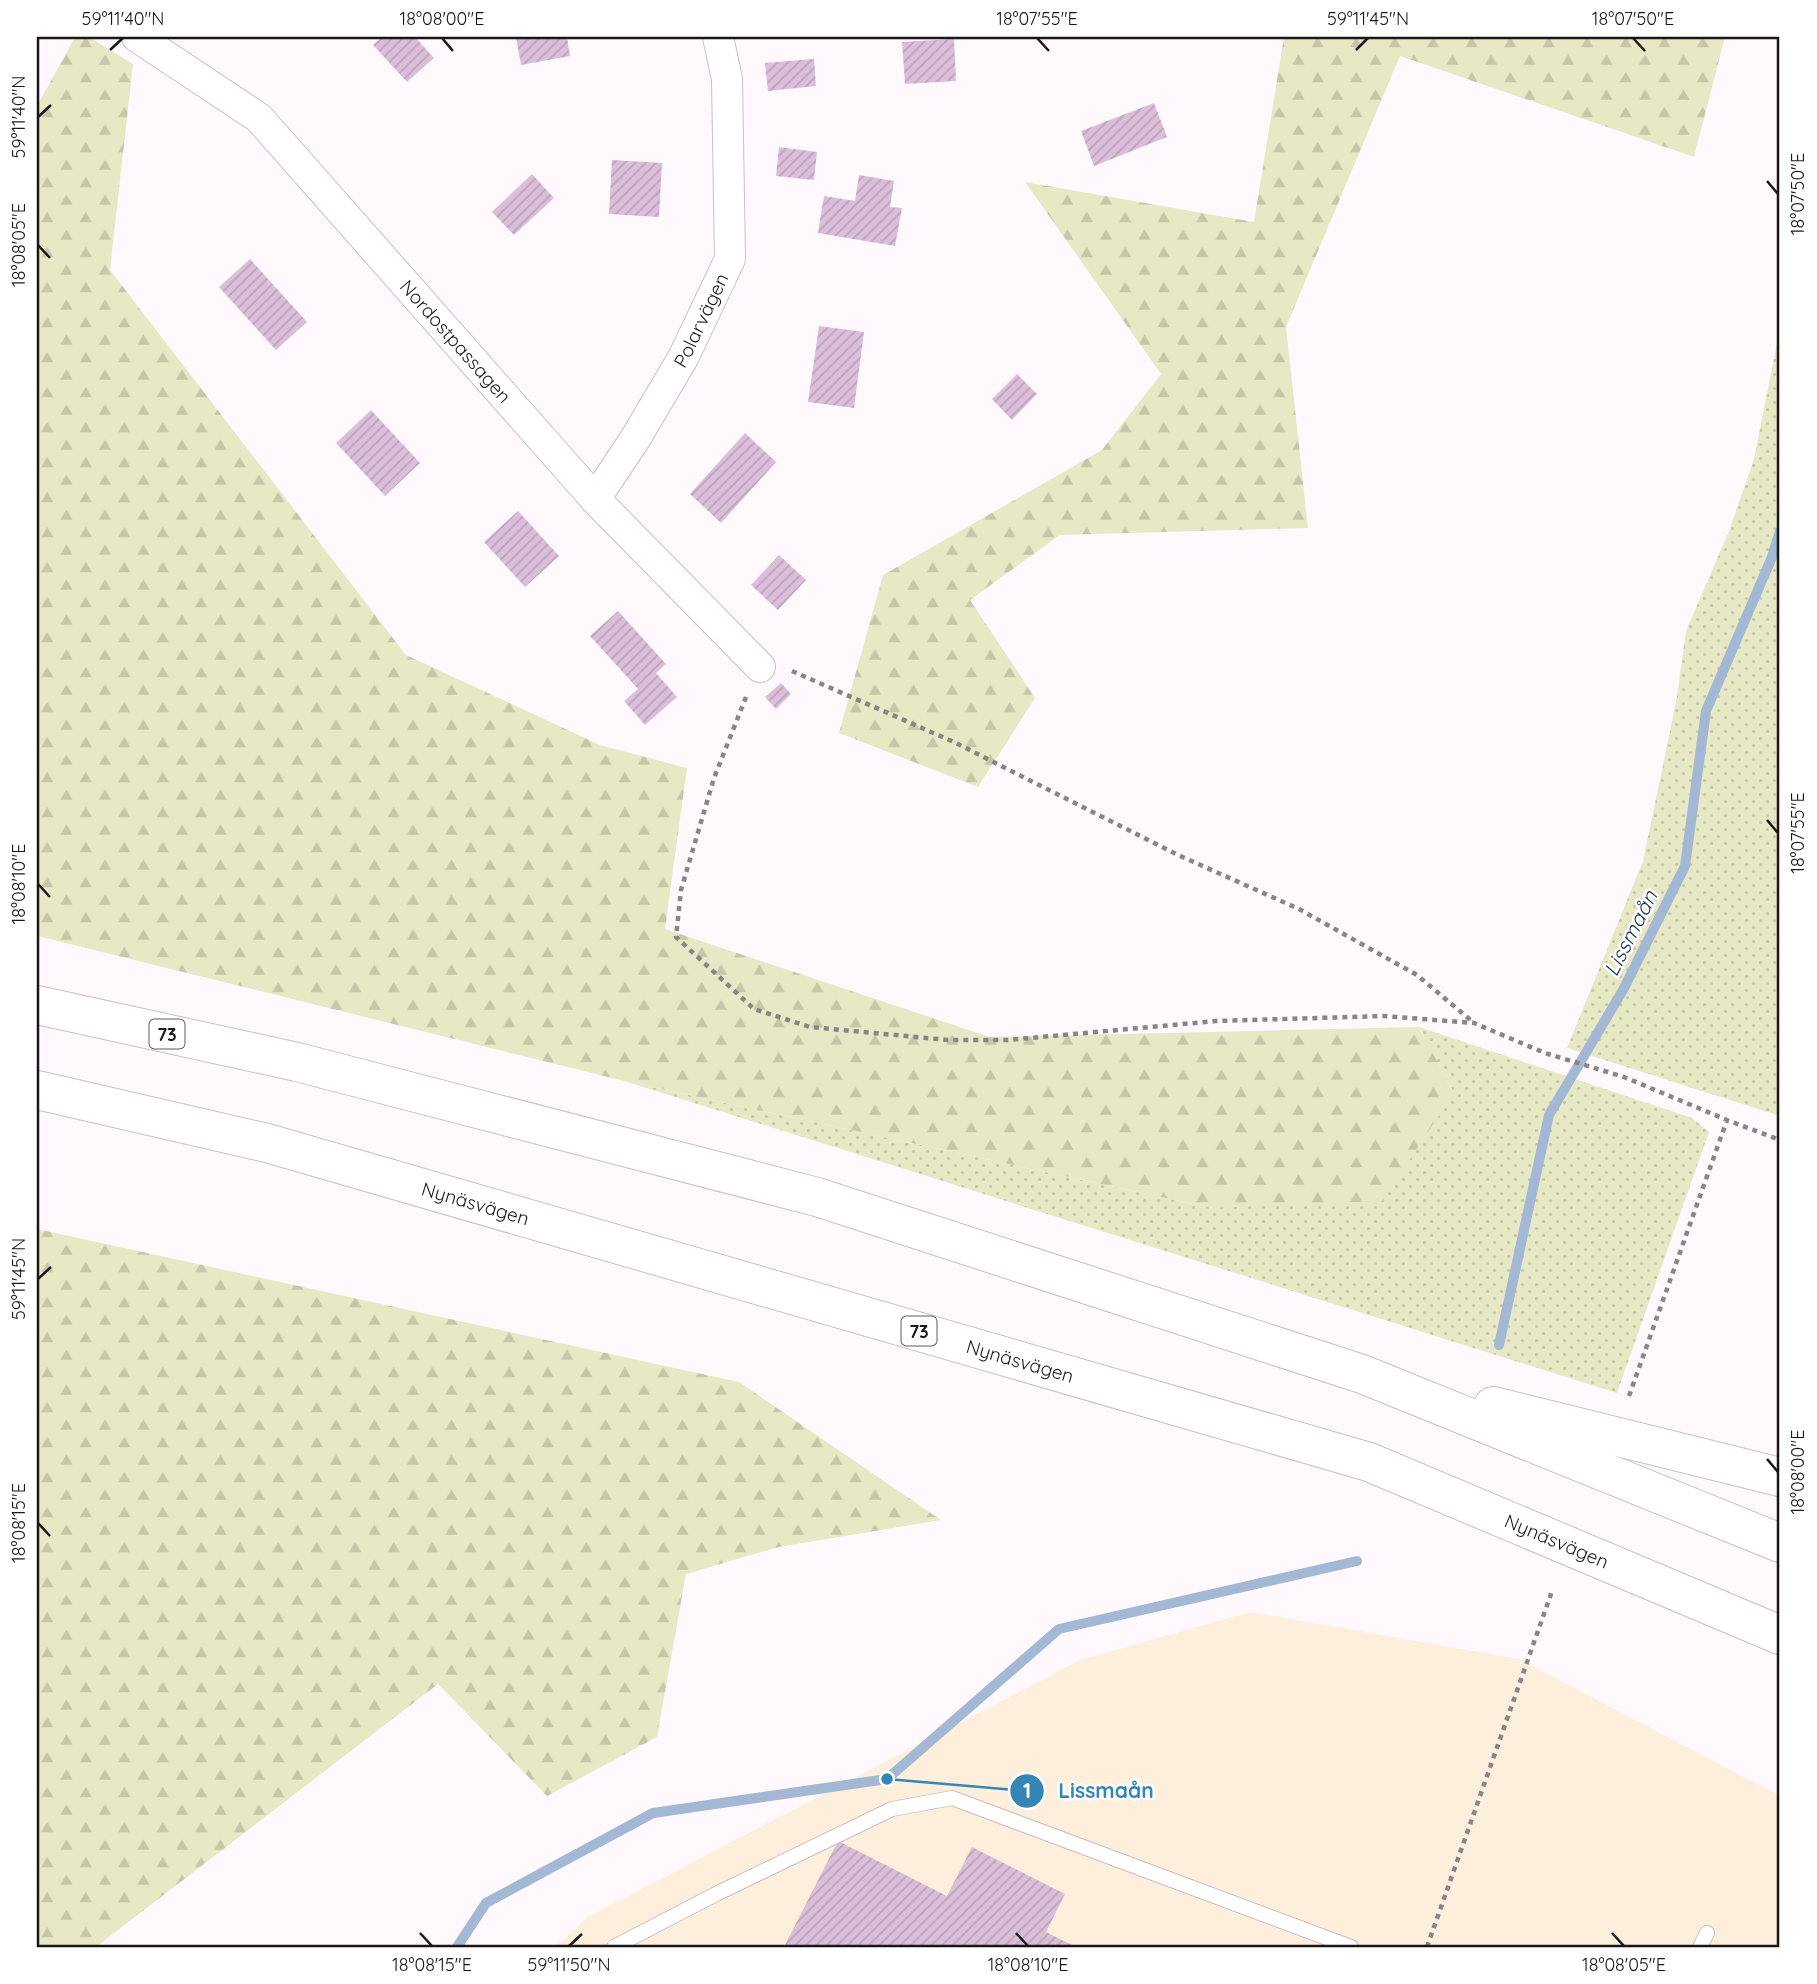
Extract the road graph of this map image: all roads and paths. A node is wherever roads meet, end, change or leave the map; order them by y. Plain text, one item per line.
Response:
1 (137, 37) edge
2 (718, 37) edge
3 (595, 499) junction
4 (760, 667) junction
5 (37, 1005) edge
6 (1474, 1023) junction
7 (37, 1090) edge
8 (1727, 1120) junction
9 (1780, 1140) edge
10 (1362, 1374) junction
11 (1629, 1396) dead end
12 (1780, 1477) edge
13 (1780, 1544) edge
14 (1552, 1591) dead end
15 (1780, 1635) edge
16 (1707, 1933) dead end
17 (614, 1947) edge
18 (1351, 1947) edge
19 (1427, 1947) edge
20 (1700, 1947) edge

1 - 3 street, Nordostpassagen
2 - 3 street, Polarvägen
3 - 4 street, Nordostpassagen
4 - 6 path
4 - 6 path
5 - 10 highway, 73
6 - 8 path
7 - 15 highway, Nynäsvägen / 73
8 - 9 path
8 - 11 path
10 - 12 highway
10 - 13 highway, 73
14 - 19 path
16 - 20 lane
17 - 18 lane

